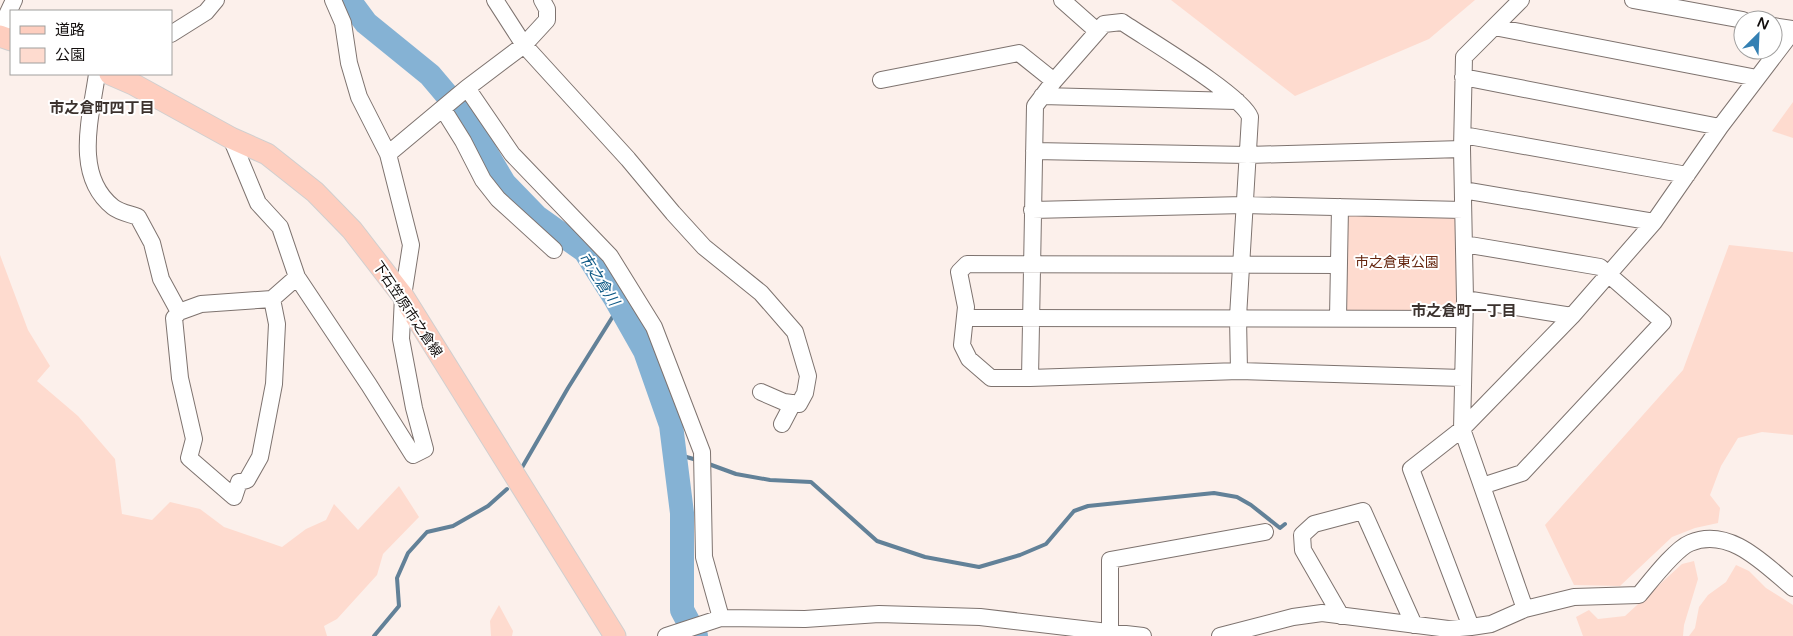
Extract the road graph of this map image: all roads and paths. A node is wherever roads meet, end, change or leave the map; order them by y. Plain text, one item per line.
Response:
1 (14, 0) edge
2 (216, 0) edge
3 (333, 0) edge
4 (495, 0) edge
5 (542, 0) edge
6 (1062, 0) edge
7 (1521, 0) edge
8 (1633, 0) edge
9 (1733, 18) edge
10 (1494, 27) junction
11 (0, 30) edge
12 (1793, 30) edge
13 (1097, 31) junction
14 (172, 33) edge
15 (524, 45) junction
16 (97, 75) edge
17 (115, 75) edge
18 (1463, 76) junction
19 (1757, 78) junction
20 (135, 79) edge
21 (881, 80) dead end
22 (1054, 80) junction
23 (467, 88) junction
24 (1042, 96) junction
25 (1237, 101) junction
26 (443, 109) junction
27 (1720, 127) junction
28 (230, 138) junction
29 (1462, 142) junction
30 (1034, 151) junction
31 (388, 154) junction
32 (1248, 155) junction
33 (1687, 175) junction
34 (1463, 190) junction
35 (1244, 205) junction
36 (1340, 207) junction
37 (1032, 210) junction
38 (1463, 210) junction
39 (1654, 222) junction
40 (1464, 244) junction
41 (554, 250) dead end
42 (1033, 265) junction
43 (1241, 265) junction
44 (1339, 265) junction
45 (1608, 274) junction
46 (297, 277) junction
47 (403, 296) junction
48 (272, 299) junction
49 (1465, 299) junction
50 (179, 312) junction
51 (1572, 316) junction
52 (1238, 317) junction
53 (966, 318) junction
54 (1338, 318) junction
55 (1032, 319) junction
56 (1464, 319) junction
57 (1239, 371) junction
58 (1030, 378) junction
59 (1462, 378) junction
60 (761, 392) dead end
61 (793, 402) junction
62 (782, 424) dead end
63 (1462, 429) junction
64 (1482, 486) junction
65 (1264, 532) dead end
66 (1793, 588) edge
67 (1525, 609) junction
68 (1341, 616) junction
69 (721, 618) junction
70 (1414, 625) junction
71 (1471, 627) junction
72 (1062, 631) edge
73 (1110, 631) junction
74 (615, 636) edge
75 (666, 636) edge
76 (1143, 636) edge
77 (1220, 636) edge

1 - 11 street
2 - 14 street
3 - 31 street
4 - 15 street
5 - 15 street
6 - 13 street
7 - 10 street
8 - 9 street
10 - 18 street
10 - 19 street
12 - 19 street
13 - 22 street
13 - 25 street
15 - 23 street
15 - 61 street
16 - 50 street
17 - 20 main road, 下石笠原市之倉線
18 - 27 street
18 - 29 street
19 - 27 street
20 - 28 main road, 下石笠原市之倉線
21 - 22 street
22 - 24 street
23 - 26 street
23 - 69 street
24 - 25 street
24 - 30 street
25 - 32 street
26 - 31 street
26 - 41 street
27 - 33 street
28 - 46 street
28 - 47 main road, 下石笠原市之倉線
29 - 32 street
29 - 33 street
29 - 34 street
30 - 32 street
30 - 37 street
31 - 47 street
32 - 35 street
33 - 39 street
34 - 38 street
34 - 39 street
35 - 36 street
35 - 37 street
35 - 43 street
36 - 38 street
36 - 44 street
37 - 42 street
38 - 40 street
39 - 45 street
40 - 45 street
40 - 49 street
42 - 43 street
42 - 53 street
42 - 55 street
43 - 44 street
43 - 52 street
44 - 54 street
45 - 51 street
45 - 64 street
46 - 47 street
46 - 48 street
47 - 74 main road, 下石笠原市之倉線
48 - 50 street
48 - 50 street
49 - 51 street
49 - 56 street
51 - 63 street
52 - 54 street
52 - 55 street
52 - 57 street
53 - 55 street
53 - 58 street
54 - 56 street
55 - 58 street
56 - 59 street
57 - 58 street
57 - 59 street
59 - 63 street
60 - 61 street
61 - 62 street
63 - 64 street
63 - 71 street
64 - 67 street
65 - 73 street
66 - 67 street
67 - 71 street
68 - 70 street
68 - 70 street
68 - 77 street
69 - 72 street
69 - 75 street
70 - 71 street
72 - 73 street
73 - 76 street

